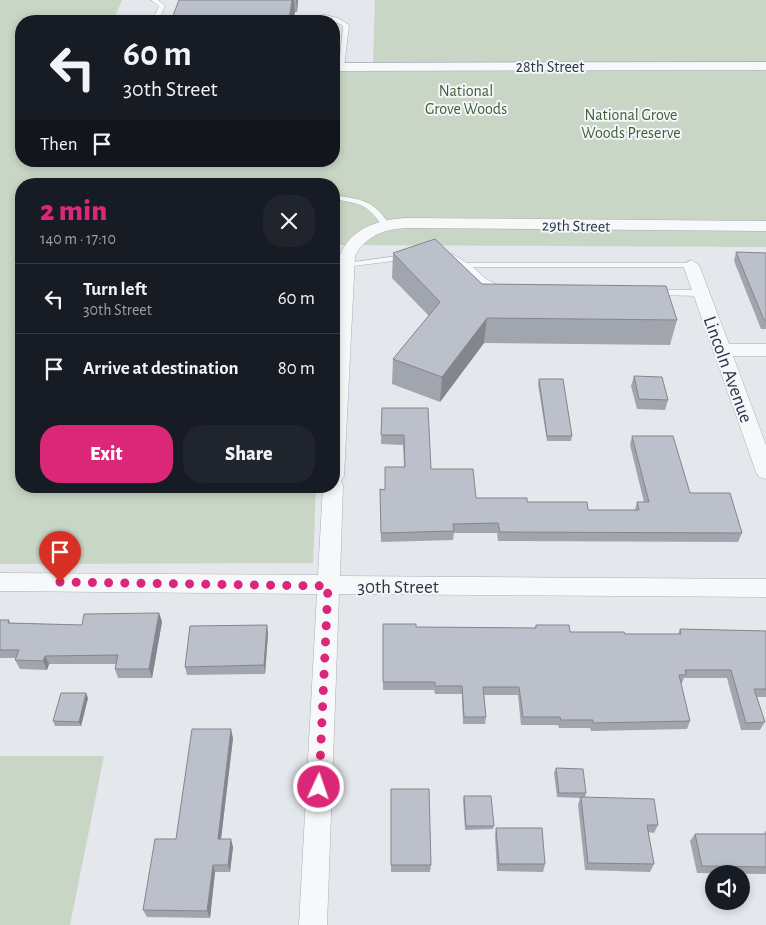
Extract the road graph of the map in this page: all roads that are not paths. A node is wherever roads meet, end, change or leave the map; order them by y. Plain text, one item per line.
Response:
1 (154, 0) edge
2 (158, 15) edge
3 (340, 22) edge
4 (340, 56) edge
5 (766, 66) edge
6 (340, 67) edge
7 (340, 197) edge
8 (386, 225) junction
9 (766, 226) edge
10 (431, 254) edge
11 (414, 256) edge
12 (465, 265) junction
13 (691, 265) joint
14 (342, 272) edge
15 (504, 290) edge
16 (648, 293) edge
17 (701, 293) junction
18 (340, 323) edge
19 (722, 350) junction
20 (766, 350) edge
21 (766, 472) edge
22 (333, 493) edge
23 (0, 582) edge
24 (328, 586) junction
25 (766, 588) edge
26 (313, 925) edge

1 - 2 lane
3 - 4 lane
5 - 6 street, 28th Street
7 - 8 lane
8 - 9 street, 29th Street
8 - 14 street
10 - 12 lane
11 - 14 lane
12 - 13 lane
12 - 15 lane
13 - 17 street, Lincoln Avenue
14 - 18 street
16 - 17 lane
17 - 19 street, Lincoln Avenue
19 - 20 street
19 - 21 street, Lincoln Avenue
22 - 24 street
23 - 24 street, 30th Street
24 - 25 street, 30th Street
24 - 26 street

